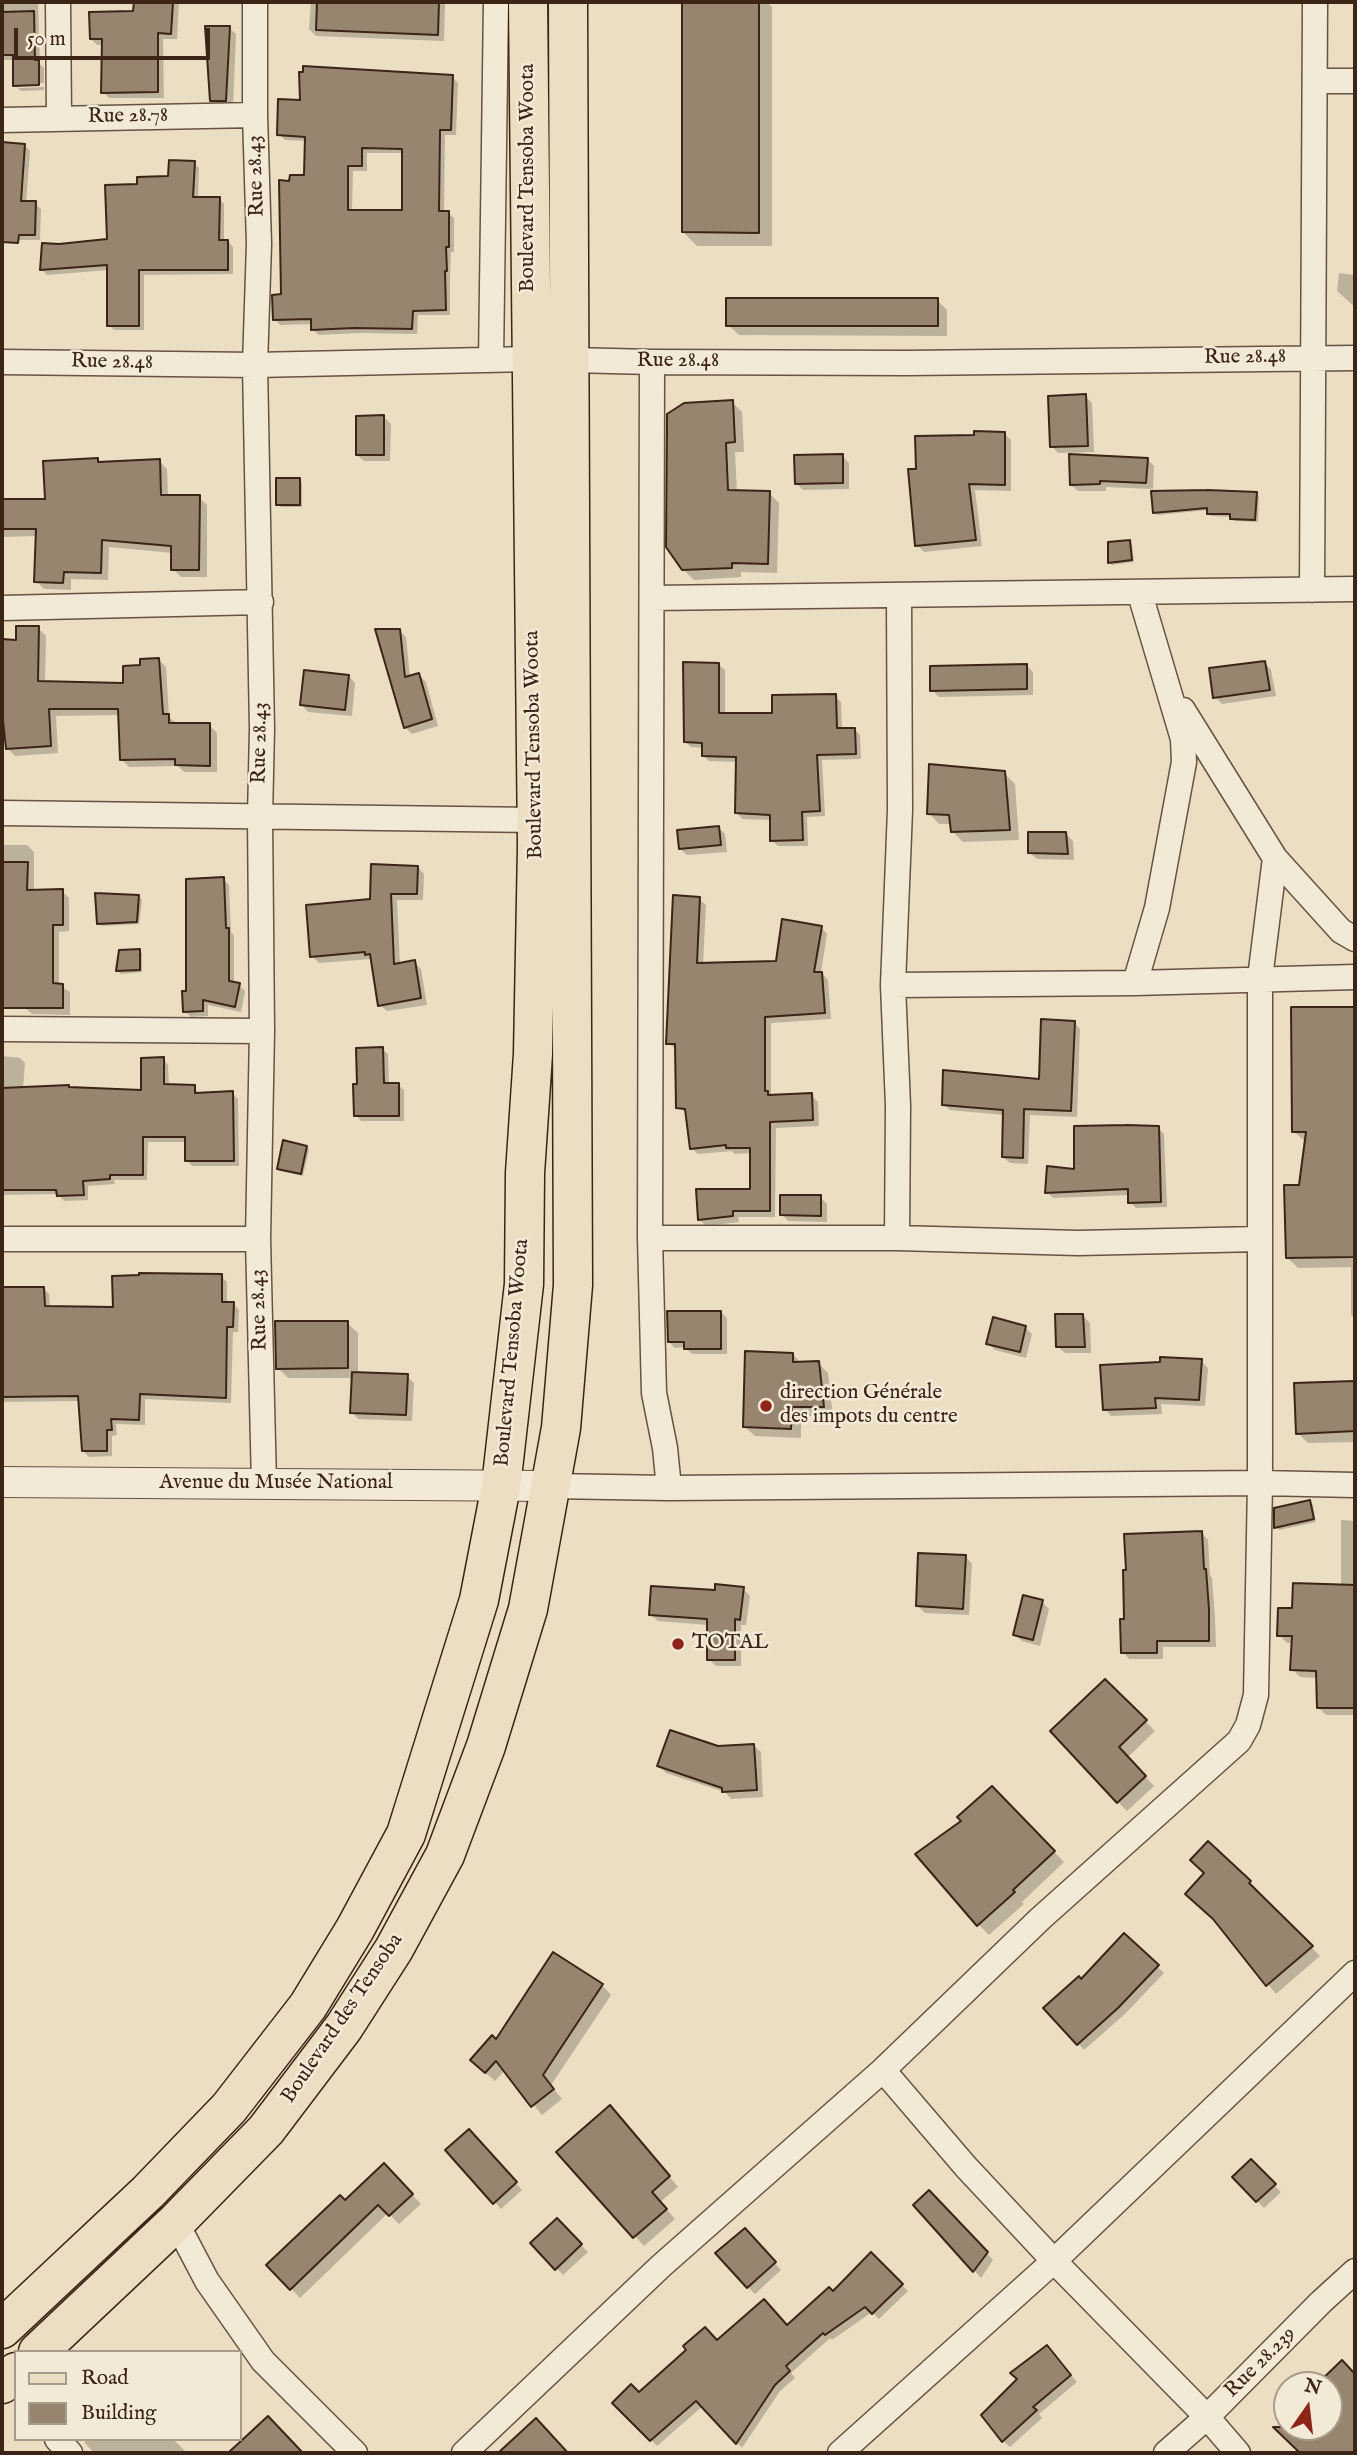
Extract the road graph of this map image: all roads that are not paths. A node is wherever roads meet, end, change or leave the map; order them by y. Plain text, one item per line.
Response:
1 (58, 2) edge
2 (255, 2) edge
3 (496, 2) edge
4 (528, 2) edge
5 (568, 2) edge
6 (1315, 2) edge
7 (1315, 81) junction
8 (1355, 81) edge
9 (255, 115) junction
10 (59, 118) junction
11 (2, 120) edge
12 (1312, 358) junction
13 (1355, 358) edge
14 (530, 359) junction
15 (491, 360) junction
16 (568, 361) junction
17 (2, 362) edge
18 (652, 362) junction
19 (255, 365) junction
20 (1355, 589) edge
21 (1312, 590) junction
22 (1140, 594) junction
23 (900, 596) junction
24 (652, 598) junction
25 (261, 602) junction
26 (2, 608) edge
27 (1169, 688) junction
28 (2, 813) edge
29 (260, 817) junction
30 (535, 820) junction
31 (1275, 858) junction
32 (1355, 939) edge
33 (1355, 977) edge
34 (1260, 978) junction
35 (1135, 983) junction
36 (893, 985) junction
37 (2, 1029) edge
38 (262, 1031) junction
39 (650, 1238) junction
40 (897, 1238) junction
41 (2, 1239) edge
42 (258, 1239) junction
43 (1259, 1239) junction
44 (2, 1482) edge
45 (1260, 1483) junction
46 (264, 1484) junction
47 (1355, 1485) edge
48 (501, 1486) junction
49 (550, 1486) junction
50 (669, 1488) junction
51 (1355, 1973) edge
52 (883, 2070) junction
53 (176, 2222) junction
54 (1054, 2261) junction
55 (1355, 2271) edge
56 (2, 2329) edge
57 (40, 2350) edge
58 (2, 2386) edge
59 (14, 2400) edge
60 (1207, 2417) junction
61 (355, 2453) edge
62 (464, 2453) edge
63 (839, 2453) edge
64 (1166, 2453) edge
65 (1238, 2453) edge

1 - 10 street
2 - 9 street, Rue 28.43
3 - 15 street
4 - 14 main road, Boulevard Tensoba Woota
5 - 16 main road, Boulevard Tensoba Woota
6 - 7 street
7 - 8 street
7 - 12 street
9 - 10 street, Rue 28.78
9 - 19 street, Rue 28.43
10 - 11 street, Rue 28.78
12 - 13 street, Rue 28.48
12 - 18 street, Rue 28.48
12 - 21 street
14 - 15 street, Rue 28.48
14 - 16 street, Rue 28.48
14 - 30 main road, Boulevard Tensoba Woota
15 - 19 street, Rue 28.48
16 - 18 street, Rue 28.48
16 - 49 main road, Boulevard Tensoba Woota
17 - 19 street, Rue 28.48
18 - 24 street
19 - 25 street, Rue 28.43
20 - 21 street
21 - 22 street
22 - 23 street
22 - 27 street
23 - 24 street
23 - 36 street
24 - 39 street
25 - 26 street
25 - 29 street, Rue 28.43
27 - 31 street
27 - 35 street
28 - 29 street
29 - 30 street
29 - 38 street, Rue 28.43
30 - 48 main road, Boulevard Tensoba Woota
31 - 32 street
31 - 34 street
33 - 34 street
34 - 35 street
34 - 43 street
35 - 36 street
36 - 40 street
37 - 38 street
38 - 42 street, Rue 28.43
39 - 40 street
39 - 50 street
40 - 43 street
41 - 42 street
42 - 46 street, Rue 28.43
43 - 45 street
44 - 46 street, Avenue du Musée National
45 - 47 street
45 - 50 street
45 - 52 street
46 - 48 street, Avenue du Musée National
48 - 49 street, Avenue du Musée National
48 - 56 main road, Boulevard des Tensoba
49 - 50 street
49 - 53 main road, Boulevard des Tensoba
51 - 54 street
52 - 54 street
52 - 62 street
53 - 57 main road, Boulevard des Tensoba
53 - 61 street
54 - 60 street
54 - 63 street
55 - 60 street, Rue 28.239
58 - 59 street
60 - 64 street, Rue 28.239
60 - 65 street

